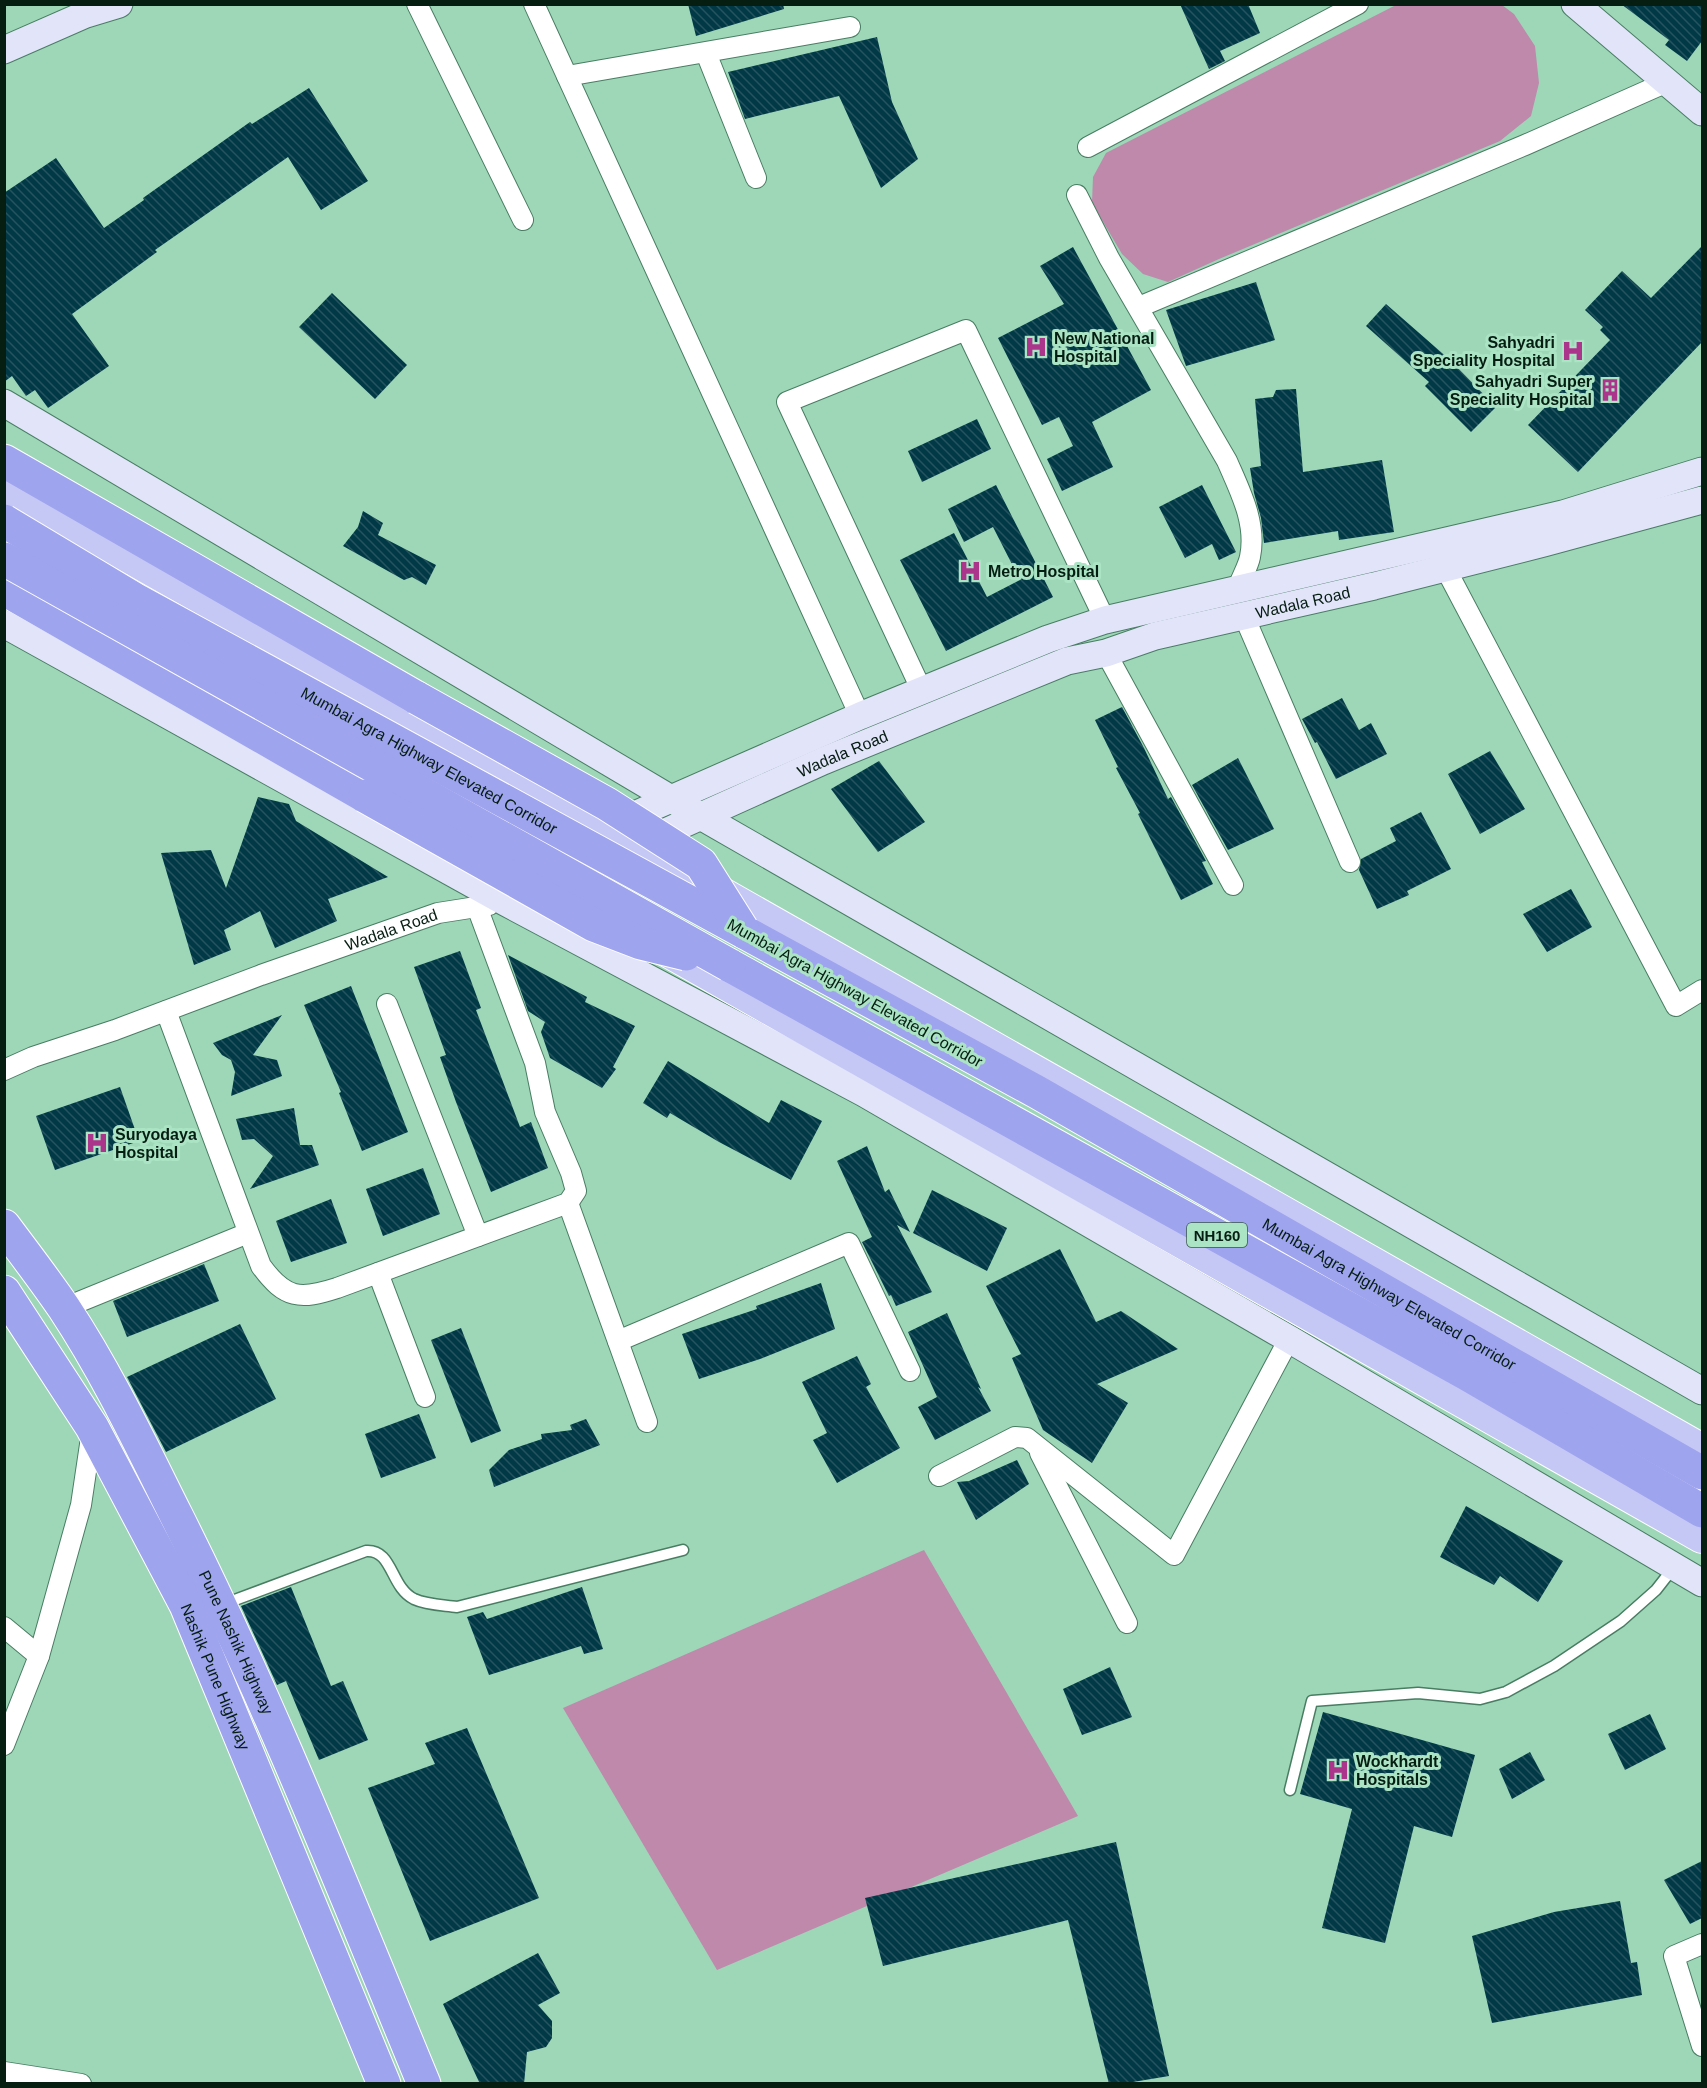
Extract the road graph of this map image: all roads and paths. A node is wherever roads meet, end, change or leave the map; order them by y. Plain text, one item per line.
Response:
1 (119, 4) edge
2 (417, 4) edge
3 (534, 4) edge
4 (1358, 4) edge
5 (1575, 4) edge
6 (87, 9) edge
7 (850, 27) dead end
8 (4, 50) edge
9 (706, 53) junction
10 (567, 76) junction
11 (1667, 82) junction
12 (1702, 112) edge
13 (1088, 147) dead end
14 (756, 178) dead end
15 (1077, 195) dead end
16 (523, 220) dead end
17 (1138, 307) junction
18 (4, 403) edge
19 (4, 461) edge
20 (1702, 471) edge
21 (4, 486) edge
22 (1702, 500) edge
23 (4, 521) edge
24 (1439, 556) junction
25 (4, 560) edge
26 (4, 574) edge
27 (1238, 588) junction
28 (4, 590) edge
29 (1244, 616) junction
30 (1105, 620) junction
31 (4, 624) edge
32 (1106, 653) junction
33 (922, 691) junction
34 (860, 716) junction
35 (671, 799) junction
36 (701, 816) junction
37 (606, 828) junction
38 (638, 846) junction
39 (1350, 861) dead end
40 (537, 877) junction
41 (1233, 885) dead end
42 (479, 897) junction
43 (505, 902) junction
44 (744, 932) junction
45 (729, 965) junction
46 (1702, 990) edge
47 (387, 1004) dead end
48 (166, 1011) junction
49 (4, 1070) edge
50 (568, 1203) junction
51 (4, 1226) edge
52 (248, 1233) junction
53 (478, 1236) junction
54 (378, 1273) junction
55 (4, 1292) edge
56 (64, 1308) junction
57 (1289, 1339) junction
58 (618, 1341) junction
59 (910, 1371) dead end
60 (1702, 1391) edge
61 (424, 1397) dead end
62 (647, 1422) dead end
63 (92, 1427) junction
64 (1036, 1446) junction
65 (1702, 1450) edge
66 (1702, 1473) edge
67 (939, 1476) dead end
68 (1702, 1511) edge
69 (1702, 1537) edge
70 (683, 1550) dead end
71 (1674, 1567) junction
72 (1702, 1582) edge
73 (221, 1605) junction
74 (1127, 1623) dead end
75 (4, 1627) edge
76 (39, 1656) junction
77 (4, 1745) edge
78 (1290, 1790) dead end
79 (1702, 1944) edge
80 (1702, 2046) edge
81 (4, 2072) edge
82 (81, 2084) edge
83 (384, 2084) edge
84 (424, 2084) edge

1 - 6 street
2 - 16 street
3 - 10 street
4 - 13 street
5 - 11 street
6 - 8 street
7 - 9 street
9 - 10 street
9 - 14 street
10 - 34 street
11 - 12 street
11 - 17 street
15 - 17 street
17 - 27 street
18 - 35 street
19 - 44 highway, bridge
20 - 24 street, Wadala Road
21 - 37 main road
22 - 24 street, Wadala Road
23 - 44 highway, Mumbai Agra Highway Elevated Corridor, bridge
24 - 27 street, Wadala Road
24 - 29 street, Wadala Road
24 - 46 street
25 - 45 highway, Mumbai Agra Highway Elevated Corridor, bridge
26 - 40 main road
27 - 30 street, Wadala Road
28 - 45 highway, bridge
29 - 32 street, Wadala Road
29 - 39 street
30 - 33 street, Wadala Road
30 - 33 street
31 - 42 street
32 - 36 street, Wadala Road
32 - 41 street
33 - 34 street, Wadala Road
34 - 35 street, Wadala Road
35 - 36 street
35 - 37 street, Wadala Road
36 - 38 street, Wadala Road
36 - 60 street
37 - 38 main road
37 - 40 street, Wadala Road
38 - 40 street, Wadala Road
38 - 65 main road
40 - 42 street
40 - 43 street, Wadala Road
40 - 69 main road
42 - 43 street
42 - 48 street, Wadala Road
42 - 50 street
43 - 57 street
44 - 66 highway, Mumbai Agra Highway Elevated Corridor / NH160
45 - 68 highway, Mumbai Agra Highway Elevated Corridor / NH160
47 - 53 street
48 - 49 street, Wadala Road
48 - 52 street
50 - 53 street
50 - 58 street
51 - 56 highway, Pune Nashik Highway
52 - 54 street
52 - 56 street
53 - 54 street
54 - 61 street
55 - 63 highway, Nashik Pune Highway
56 - 73 highway, Pune Nashik Highway
57 - 64 street
57 - 71 street
58 - 59 street
58 - 62 street
63 - 76 street
63 - 83 highway, Nashik Pune Highway
64 - 67 street
64 - 74 street
70 - 73 lane
71 - 72 street
71 - 78 lane
73 - 84 highway, Pune Nashik Highway
75 - 76 street
76 - 77 street
79 - 80 street
81 - 82 street

